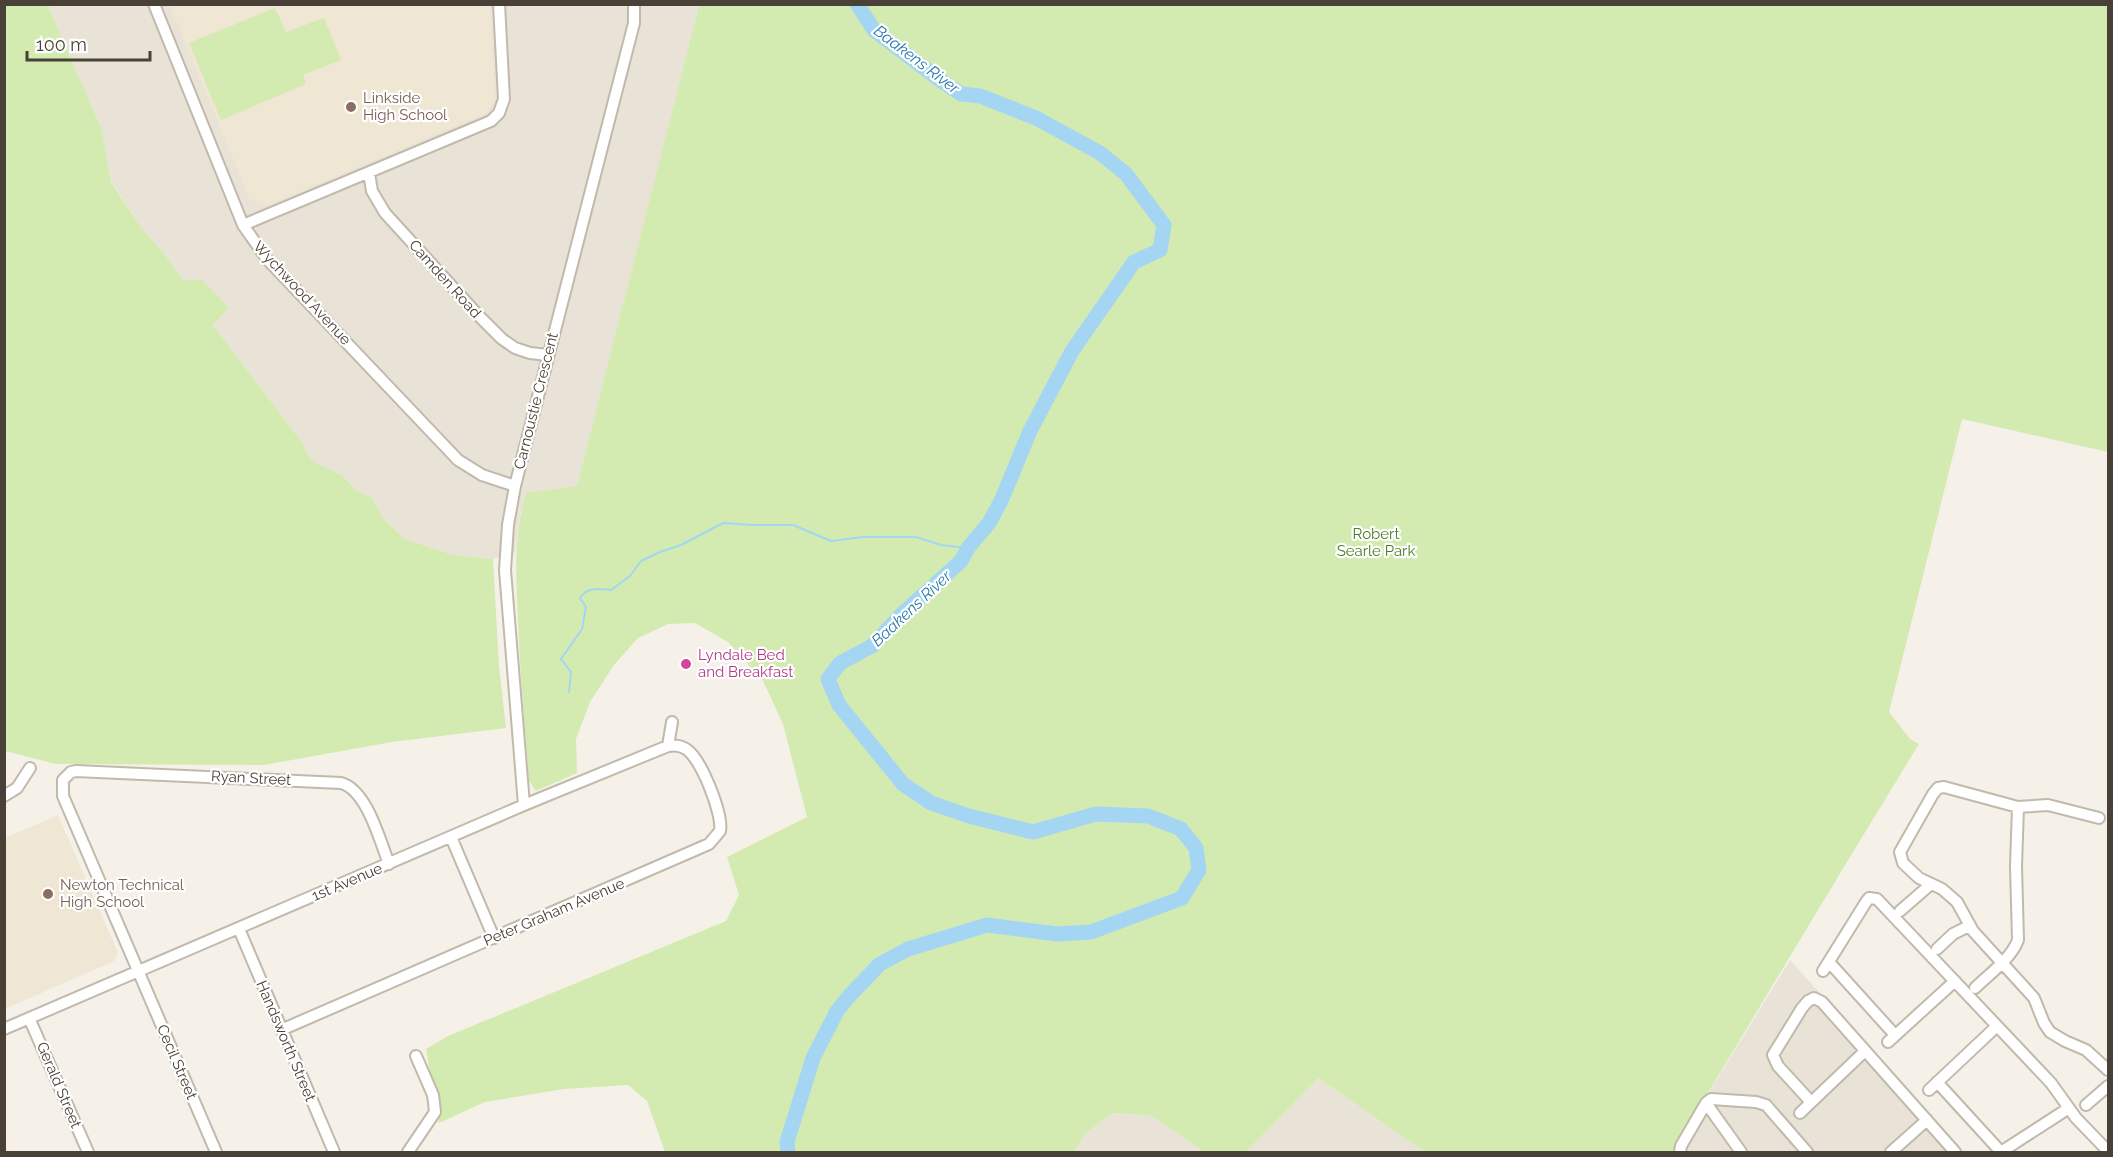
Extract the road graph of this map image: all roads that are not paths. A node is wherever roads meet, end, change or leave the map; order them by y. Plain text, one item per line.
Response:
1 (154, 4) edge
2 (499, 4) edge
3 (634, 4) edge
4 (369, 173) junction
5 (243, 225) junction
6 (548, 355) junction
7 (515, 486) junction
8 (672, 722) dead end
9 (668, 746) junction
10 (30, 768) dead end
11 (65, 776) joint
12 (4, 796) edge
13 (524, 805) junction
14 (2018, 807) junction
15 (2099, 818) dead end
16 (451, 837) junction
17 (389, 864) junction
18 (1931, 884) junction
19 (1900, 911) dead end
20 (1969, 926) junction
21 (239, 929) junction
22 (494, 938) junction
23 (1937, 949) dead end
24 (2002, 962) junction
25 (138, 972) junction
26 (1955, 981) junction
27 (1974, 988) dead end
28 (29, 1018) junction
29 (1997, 1026) junction
30 (4, 1029) edge
31 (281, 1030) junction
32 (1865, 1051) junction
33 (416, 1056) dead end
34 (2109, 1070) edge
35 (2109, 1086) edge
36 (1810, 1102) junction
37 (1706, 1103) junction
38 (2086, 1105) dead end
39 (2069, 1108) junction
40 (1800, 1113) dead end
41 (1926, 1120) junction
42 (2103, 1148) edge
43 (411, 1151) edge
44 (88, 1152) edge
45 (216, 1152) edge
46 (334, 1152) edge
47 (1680, 1152) edge
48 (1741, 1152) edge
49 (1807, 1152) edge
50 (1891, 1152) edge
51 (1954, 1152) edge
52 (2001, 1152) edge

1 - 5 street, Wychwood Avenue
2 - 4 street
3 - 6 street, Carnoustie Crescent
4 - 5 street
4 - 6 street, Camden Road
5 - 7 street, Wychwood Avenue
6 - 7 street, Carnoustie Crescent
7 - 13 street, Carnoustie Crescent
8 - 9 street
9 - 13 street, 1st Avenue
9 - 22 street, Peter Graham Avenue
10 - 12 street
11 - 17 street, Ryan Street
11 - 25 street, Cecil Street
13 - 16 street, 1st Avenue
14 - 15 street
14 - 18 street
14 - 24 street
16 - 17 street, 1st Avenue
16 - 22 street
17 - 21 street, 1st Avenue
18 - 19 street
18 - 20 street
20 - 23 street
20 - 24 street
21 - 25 street, 1st Avenue
21 - 31 street, Handsworth Street
22 - 31 street, Peter Graham Avenue
24 - 27 street
24 - 34 street
25 - 28 street, 1st Avenue
25 - 45 street, Cecil Street
26 - 26 street
26 - 29 street
28 - 30 street, 1st Avenue
28 - 44 street, Gerald Street
29 - 39 street
29 - 52 street
31 - 46 street, Handsworth Street
32 - 36 street
32 - 36 street
32 - 41 street
33 - 43 street
35 - 38 street
36 - 40 street
37 - 47 street
37 - 48 street
37 - 49 street
39 - 42 street
39 - 52 street
41 - 50 street
41 - 51 street

